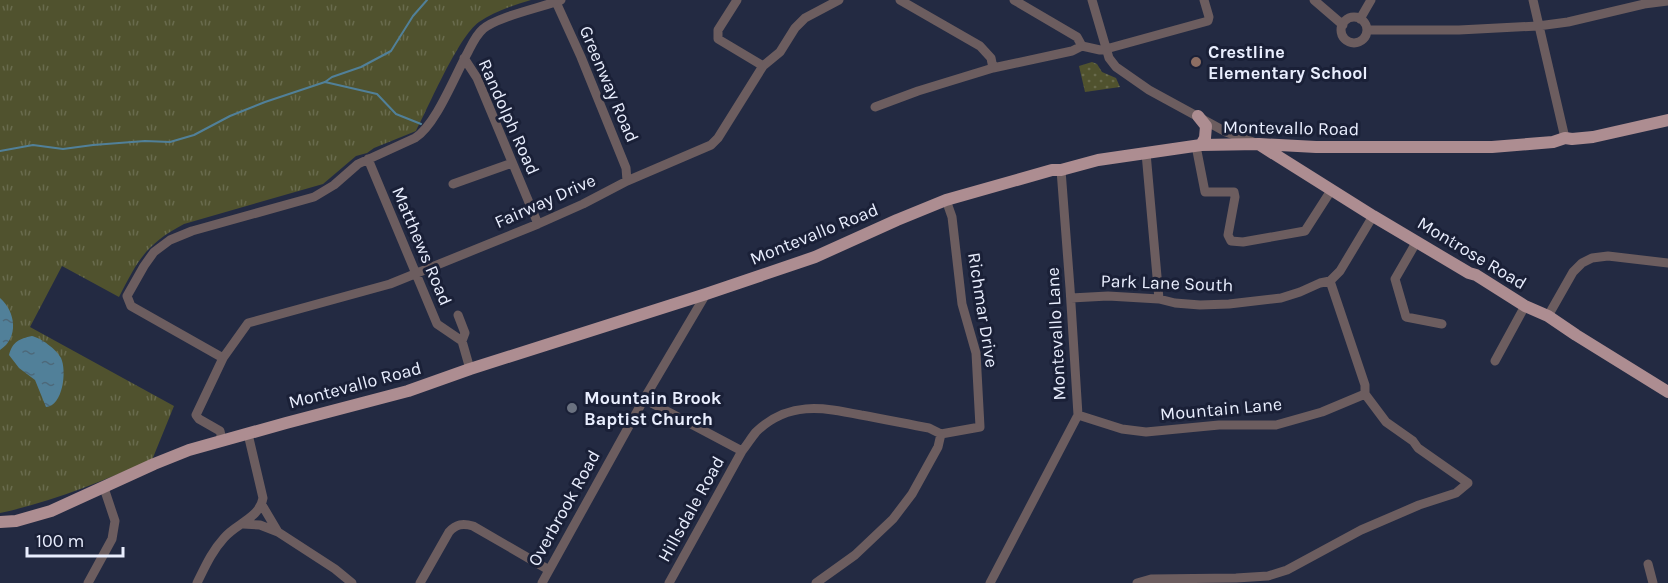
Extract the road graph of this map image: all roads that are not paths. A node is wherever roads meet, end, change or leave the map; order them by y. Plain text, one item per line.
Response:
1 (737, 0) edge
2 (839, 0) edge
3 (900, 0) edge
4 (1014, 0) edge
5 (1092, 0) edge
6 (1204, 0) edge
7 (1314, 0) edge
8 (1371, 0) edge
9 (1533, 0) edge
10 (558, 1) edge
11 (1668, 1) edge
12 (1644, 2) edge
13 (1360, 19) junction
14 (1343, 25) junction
15 (1538, 26) junction
16 (1367, 30) junction
17 (1082, 46) junction
18 (1106, 49) junction
19 (464, 58) junction
20 (763, 66) junction
21 (993, 68) junction
22 (875, 107) dead end
23 (1198, 116) junction
24 (1668, 120) edge
25 (1566, 138) junction
26 (1259, 144) junction
27 (1198, 146) junction
28 (1308, 147) junction
29 (1146, 153) junction
30 (368, 159) junction
31 (512, 163) junction
32 (1061, 170) junction
33 (1302, 170) junction
34 (627, 181) junction
35 (453, 184) dead end
36 (1332, 189) junction
37 (946, 200) junction
38 (1373, 216) junction
39 (538, 224) junction
40 (1417, 241) junction
41 (1668, 263) edge
42 (416, 273) junction
43 (1330, 281) junction
44 (706, 294) junction
45 (1071, 298) junction
46 (1159, 299) junction
47 (1525, 306) junction
48 (459, 315) dead end
49 (1548, 316) junction
50 (1442, 324) dead end
51 (462, 341) junction
52 (223, 358) junction
53 (1495, 361) dead end
54 (470, 369) junction
55 (1668, 392) edge
56 (1365, 394) junction
57 (644, 399) junction
58 (1078, 415) junction
59 (248, 434) junction
60 (941, 434) junction
61 (222, 440) junction
62 (742, 451) junction
63 (104, 488) junction
64 (262, 505) junction
65 (0, 522) edge
66 (243, 524) junction
67 (278, 532) junction
68 (1648, 564) dead end
69 (549, 570) junction
70 (88, 583) edge
71 (197, 583) edge
72 (352, 583) edge
73 (420, 583) edge
74 (542, 583) edge
75 (669, 583) edge
76 (816, 583) edge
77 (990, 583) edge
78 (1137, 583) edge
79 (1653, 583) edge

1 - 20 street
2 - 20 street, Fairway Drive
3 - 21 street
4 - 17 street
5 - 18 street
6 - 18 street
7 - 14 street
8 - 13 street
9 - 15 street
10 - 19 street
10 - 34 street, Greenway Road
11 - 12 street
12 - 15 street
13 - 14 street
13 - 16 street
14 - 16 street
15 - 16 street
15 - 25 street
17 - 18 street
17 - 21 street
18 - 23 street
19 - 30 street
19 - 31 street, Randolph Road
20 - 34 street, Fairway Drive
21 - 22 street
23 - 26 street
23 - 27 main road
24 - 25 main road, Montevallo Road
25 - 28 main road, Montevallo Road
26 - 27 main road, Montevallo Road
26 - 28 main road, Montevallo Road
26 - 33 main road, Montrose Road
27 - 29 main road, Montevallo Road
27 - 36 street
28 - 33 main road
29 - 32 main road, Montevallo Road
29 - 46 street
30 - 42 street, Matthews Road
30 - 52 street
31 - 35 street
31 - 39 street, Randolph Road
32 - 37 main road, Montevallo Road
32 - 45 street, Montevallo Lane
33 - 36 main road, Montrose Road
34 - 39 street, Fairway Drive
36 - 38 main road, Montrose Road
37 - 44 main road, Montevallo Road
37 - 60 street, Richmar Drive
38 - 40 main road, Montrose Road
38 - 43 street
39 - 42 street, Fairway Drive
40 - 47 main road, Montrose Road
40 - 50 street
41 - 49 street
42 - 51 street, Matthews Road
42 - 52 street, Fairway Drive
43 - 46 street, Park Lane South
43 - 56 street
44 - 54 main road, Montevallo Road
44 - 57 street, Overbrook Road
45 - 46 street, Park Lane South
45 - 58 street, Montevallo Lane
47 - 49 main road, Montrose Road
47 - 53 street
48 - 51 street
49 - 55 main road, Montrose Road
51 - 54 street
52 - 61 street, Fairway Drive
54 - 59 main road, Montevallo Road
56 - 58 street, Mountain Lane
56 - 78 street
57 - 62 street
57 - 69 street, Overbrook Road
58 - 77 street, Montevallo Lane
59 - 61 main road, Montevallo Road
59 - 64 street
60 - 62 street
60 - 76 street
61 - 63 main road, Montevallo Road
62 - 75 street, Hillsdale Road
63 - 65 main road, Montevallo Road
63 - 70 street
64 - 66 street
64 - 67 street
66 - 67 street
66 - 71 street
67 - 72 street
68 - 79 street
69 - 73 street
69 - 74 street, Overbrook Road

